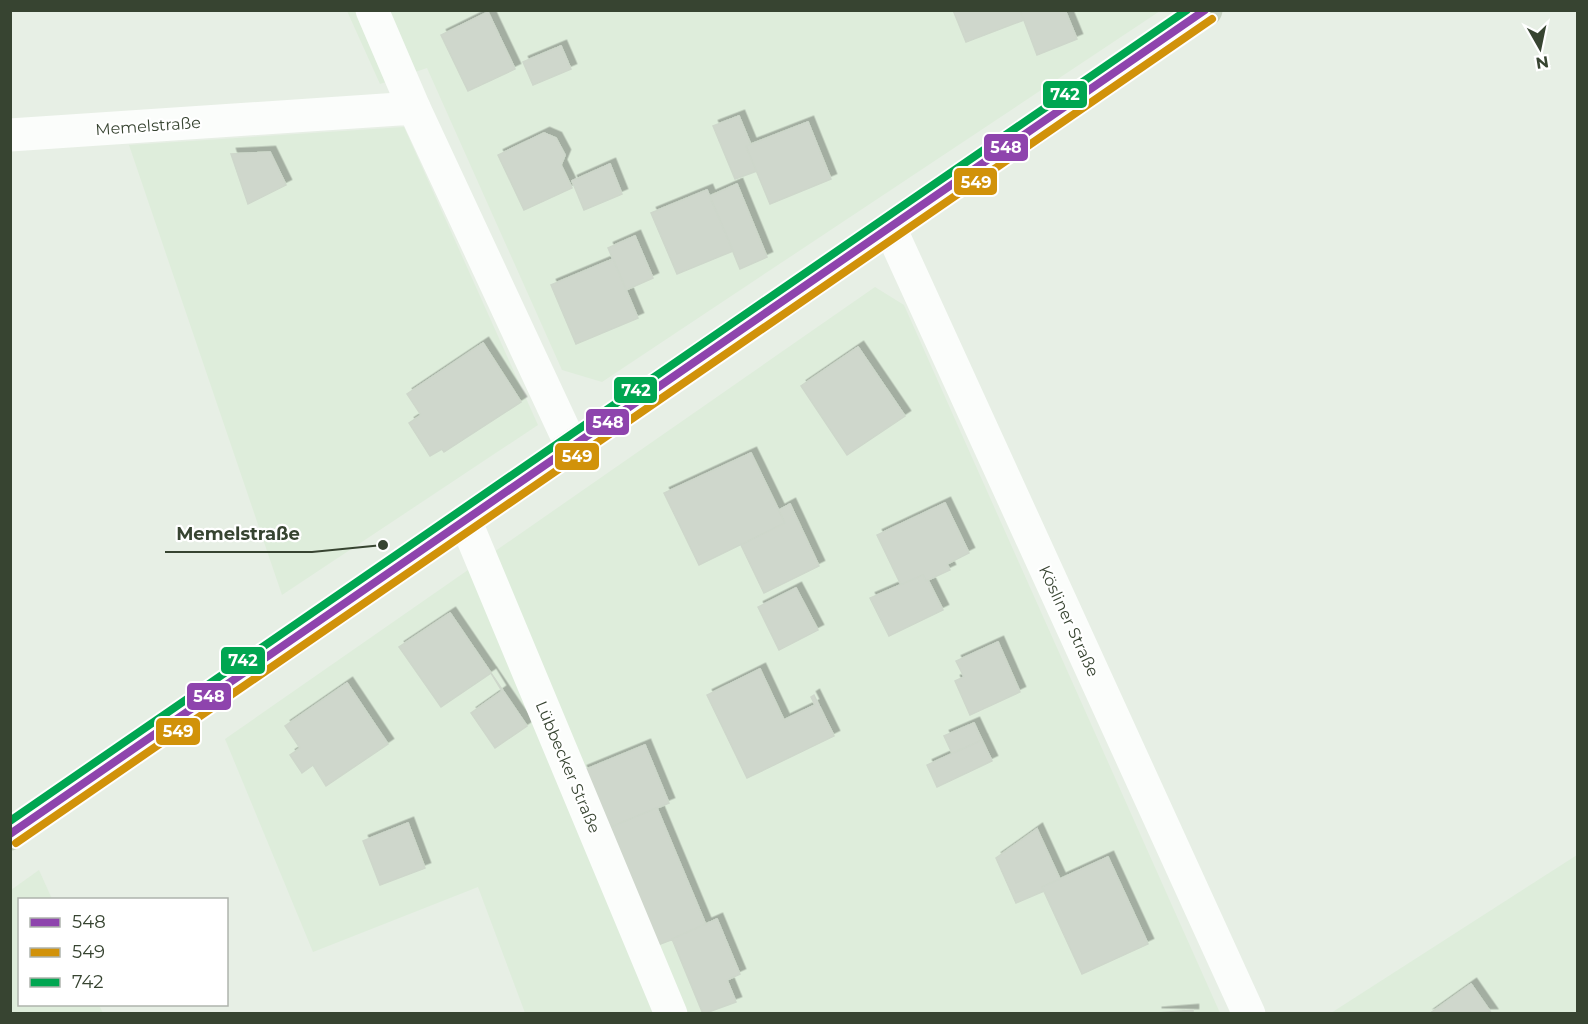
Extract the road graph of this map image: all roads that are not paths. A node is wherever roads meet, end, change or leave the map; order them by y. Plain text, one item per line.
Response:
1 (1206, 10) edge
2 (384, 14) edge
3 (414, 108) junction
4 (10, 135) edge
5 (890, 228) junction
6 (572, 447) junction
7 (465, 520) junction
8 (10, 834) edge
9 (671, 1014) edge
10 (1248, 1014) edge

1 - 5 main road
2 - 3 street
3 - 4 street, Memelstraße
3 - 6 street
5 - 6 main road
5 - 10 street, Kösliner Straße
6 - 7 main road
7 - 8 main road
7 - 9 street, Lübbecker Straße

